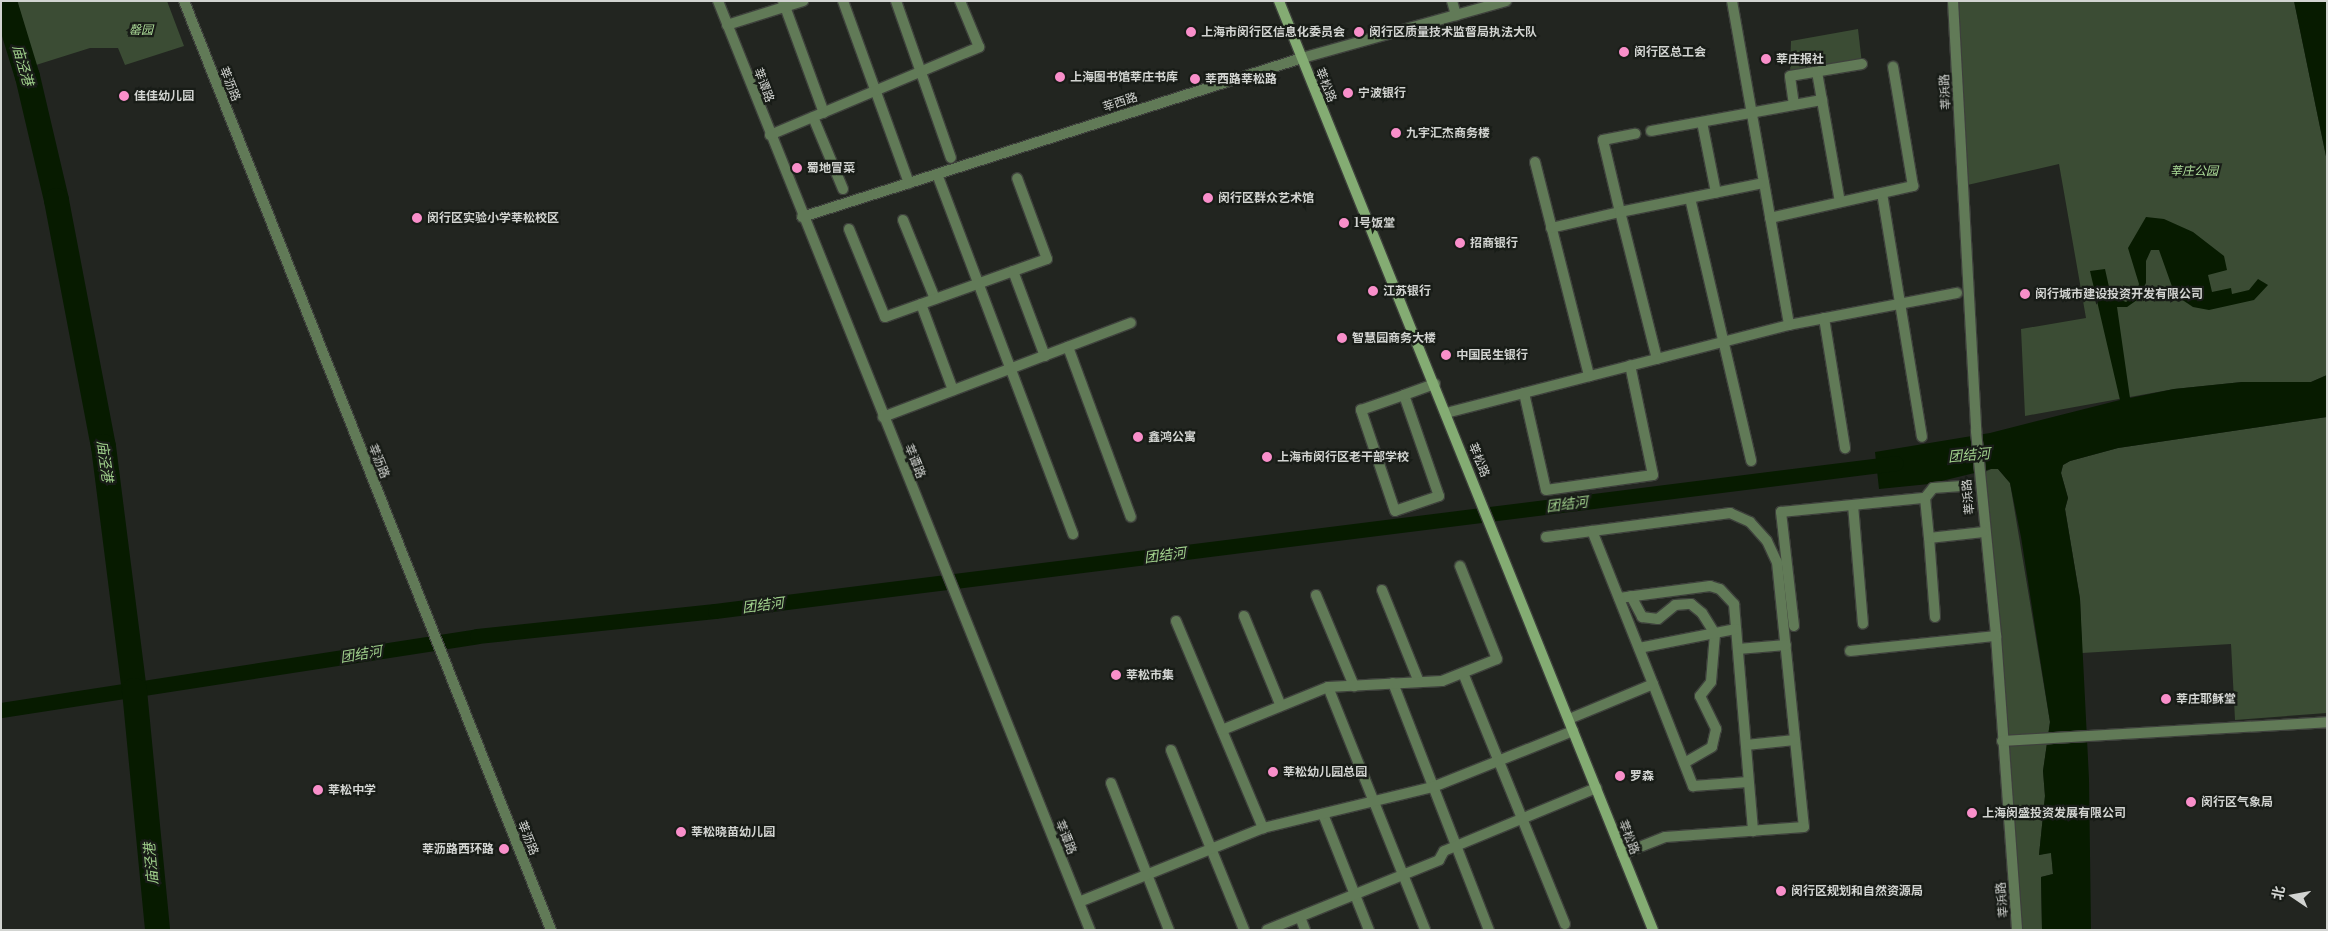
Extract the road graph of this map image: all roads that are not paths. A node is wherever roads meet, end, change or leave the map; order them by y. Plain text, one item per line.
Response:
1 (184, 1) edge
2 (718, 1) edge
3 (803, 1) edge
4 (843, 1) edge
5 (896, 1) edge
6 (960, 1) edge
7 (1279, 1) edge
8 (1452, 1) edge
9 (1732, 1) edge
10 (1953, 1) edge
11 (1499, 2) edge
12 (784, 4) edge
13 (1456, 15) junction
14 (727, 25) junction
15 (1302, 58) junction
16 (1862, 64) dead end
17 (1894, 67) dead end
18 (921, 72) junction
19 (1817, 72) junction
20 (876, 91) junction
21 (1822, 100) junction
22 (1794, 105) junction
23 (824, 112) junction
24 (1752, 113) junction
25 (814, 117) junction
26 (1702, 122) junction
27 (1650, 132) dead end
28 (1635, 134) dead end
29 (770, 135) junction
30 (951, 158) dead end
31 (1534, 162) dead end
32 (937, 174) junction
33 (1017, 178) dead end
34 (909, 183) junction
35 (1764, 183) junction
36 (843, 189) dead end
37 (1716, 193) junction
38 (1882, 193) junction
39 (1690, 198) junction
40 (1840, 202) junction
41 (1620, 212) junction
42 (802, 217) junction
43 (1770, 218) junction
44 (903, 220) dead end
45 (1551, 228) junction
46 (849, 229) dead end
47 (1013, 271) junction
48 (978, 284) junction
49 (1957, 293) dead end
50 (935, 299) junction
51 (921, 304) junction
52 (1902, 304) junction
53 (1824, 318) junction
54 (1132, 323) dead end
55 (1789, 325) junction
56 (1722, 342) junction
57 (1068, 347) junction
58 (1045, 356) junction
59 (1657, 359) junction
60 (1630, 365) junction
61 (1010, 369) junction
62 (1589, 376) junction
63 (1435, 384) junction
64 (953, 390) junction
65 (1524, 393) junction
66 (1404, 395) junction
67 (1446, 413) junction
68 (883, 416) junction
69 (1922, 437) dead end
70 (1845, 448) dead end
71 (1751, 461) dead end
72 (1962, 486) dead end
73 (1925, 498) junction
74 (1853, 505) junction
75 (1131, 517) dead end
76 (1592, 531) junction
77 (1984, 532) junction
78 (1073, 534) dead end
79 (1546, 537) dead end
80 (1929, 538) junction
81 (1460, 566) dead end
82 (1382, 590) dead end
83 (1316, 595) dead end
84 (1631, 596) junction
85 (1619, 598) junction
86 (1244, 616) dead end
87 (1935, 617) dead end
88 (1176, 620) dead end
89 (1863, 624) dead end
90 (1794, 626) dead end
91 (1736, 629) junction
92 (1715, 634) junction
93 (1996, 636) junction
94 (1786, 645) junction
95 (1639, 648) junction
96 (1738, 650) junction
97 (1850, 652) dead end
98 (1463, 673) junction
99 (1419, 682) junction
100 (1393, 683) junction
101 (1653, 684) junction
102 (1354, 686) junction
103 (1328, 687) junction
104 (1281, 706) junction
105 (1569, 719) junction
106 (2327, 722) edge
107 (1222, 730) junction
108 (1574, 731) junction
109 (1795, 740) junction
110 (2002, 742) junction
111 (1746, 745) junction
112 (1171, 750) dead end
113 (1499, 760) junction
114 (1684, 763) junction
115 (1748, 782) junction
116 (1111, 783) dead end
117 (1433, 787) junction
118 (1596, 788) junction
119 (1374, 801) junction
120 (1323, 814) junction
121 (1522, 819) junction
122 (1263, 828) junction
123 (1753, 831) junction
124 (1456, 846) junction
125 (1211, 849) junction
126 (1622, 854) junction
127 (1147, 875) junction
128 (1403, 875) junction
129 (1355, 894) junction
130 (1079, 902) junction
131 (1300, 917) junction
132 (1565, 924) dead end
133 (551, 930) edge
134 (1090, 930) edge
135 (1169, 930) edge
136 (1244, 930) edge
137 (1267, 930) edge
138 (1305, 930) edge
139 (1370, 930) edge
140 (1425, 930) edge
141 (1489, 930) edge
142 (1653, 930) edge
143 (2017, 930) edge

1 - 133 street, 莘沥路
2 - 14 street, 莘谭路
3 - 12 street
4 - 20 street
5 - 18 street
6 - 18 street
7 - 15 main road, 莘松路
8 - 13 street
9 - 24 street
10 - 77 street, 莘浜路
11 - 13 street, 莘西路
12 - 14 street
12 - 23 street
13 - 15 street, 莘西路
14 - 29 street, 莘谭路
15 - 32 street, 莘西路
15 - 63 main road, 莘松路
16 - 19 street
17 - 38 street
18 - 20 street
18 - 30 street
19 - 21 street
19 - 22 street
20 - 23 street
20 - 34 street
21 - 22 street
21 - 40 street
22 - 24 street
23 - 25 street
24 - 26 street
24 - 35 street
25 - 29 street
25 - 36 street
26 - 27 street
26 - 37 street
28 - 41 street
29 - 42 street, 莘谭路
31 - 45 street
32 - 34 street, 莘西路
32 - 48 street
33 - 47 street
34 - 42 street, 莘西路
35 - 37 street
35 - 43 street
37 - 39 street
38 - 40 street
38 - 52 street
39 - 41 street
39 - 56 street
40 - 43 street
41 - 45 street
41 - 59 street
42 - 68 street, 莘谭路
43 - 55 street
44 - 50 street
45 - 62 street
46 - 51 street
47 - 48 street
47 - 58 street
48 - 50 street
48 - 61 street
49 - 52 street
50 - 51 street
51 - 64 street
52 - 53 street
52 - 69 street
53 - 55 street
53 - 70 street
54 - 57 street
55 - 56 street
56 - 59 street
56 - 71 street
57 - 58 street
57 - 75 street
58 - 61 street
59 - 60 street
60 - 62 street
60 - 65 street
61 - 64 street
61 - 78 street
62 - 65 street
63 - 66 street
63 - 67 main road, 莘松路
64 - 68 street
65 - 67 street
66 - 66 street
67 - 105 main road, 莘松路
68 - 130 street, 莘谭路
72 - 73 street
73 - 74 street
73 - 80 street
74 - 89 street
74 - 90 street
76 - 79 street
76 - 85 street
76 - 94 street
77 - 80 street
77 - 93 street, 莘浜路
80 - 87 street
81 - 98 street
82 - 99 street
83 - 102 street
84 - 85 street
84 - 91 street
84 - 92 street
85 - 95 street
86 - 104 street
88 - 107 street
91 - 92 street
91 - 96 street
92 - 95 street
92 - 114 street
93 - 97 street
93 - 110 street, 莘浜路
94 - 96 street
94 - 109 street
95 - 101 street
96 - 111 street
98 - 99 street
98 - 113 street
99 - 100 street
100 - 102 street
100 - 117 street
101 - 105 street
101 - 114 street
102 - 103 street
103 - 104 street
103 - 119 street
104 - 107 street
105 - 108 main road, 莘松路
106 - 110 street
107 - 122 street
108 - 113 street
108 - 118 main road, 莘松路
109 - 111 street
109 - 123 street
110 - 143 street, 莘浜路
111 - 115 street
112 - 125 street
113 - 117 street
113 - 121 street
114 - 115 street
115 - 123 street
116 - 127 street
117 - 119 street
117 - 124 street
118 - 121 street
118 - 126 main road, 莘松路
119 - 120 street
119 - 128 street
120 - 122 street
120 - 129 street
121 - 124 street
121 - 132 street
122 - 125 street
123 - 126 street
124 - 128 street
124 - 141 street
125 - 127 street
125 - 136 street
126 - 142 main road, 莘松路
127 - 130 street
127 - 135 street
128 - 129 street
128 - 140 street
129 - 131 street
129 - 139 street
130 - 134 street, 莘谭路
131 - 137 street
131 - 138 street

